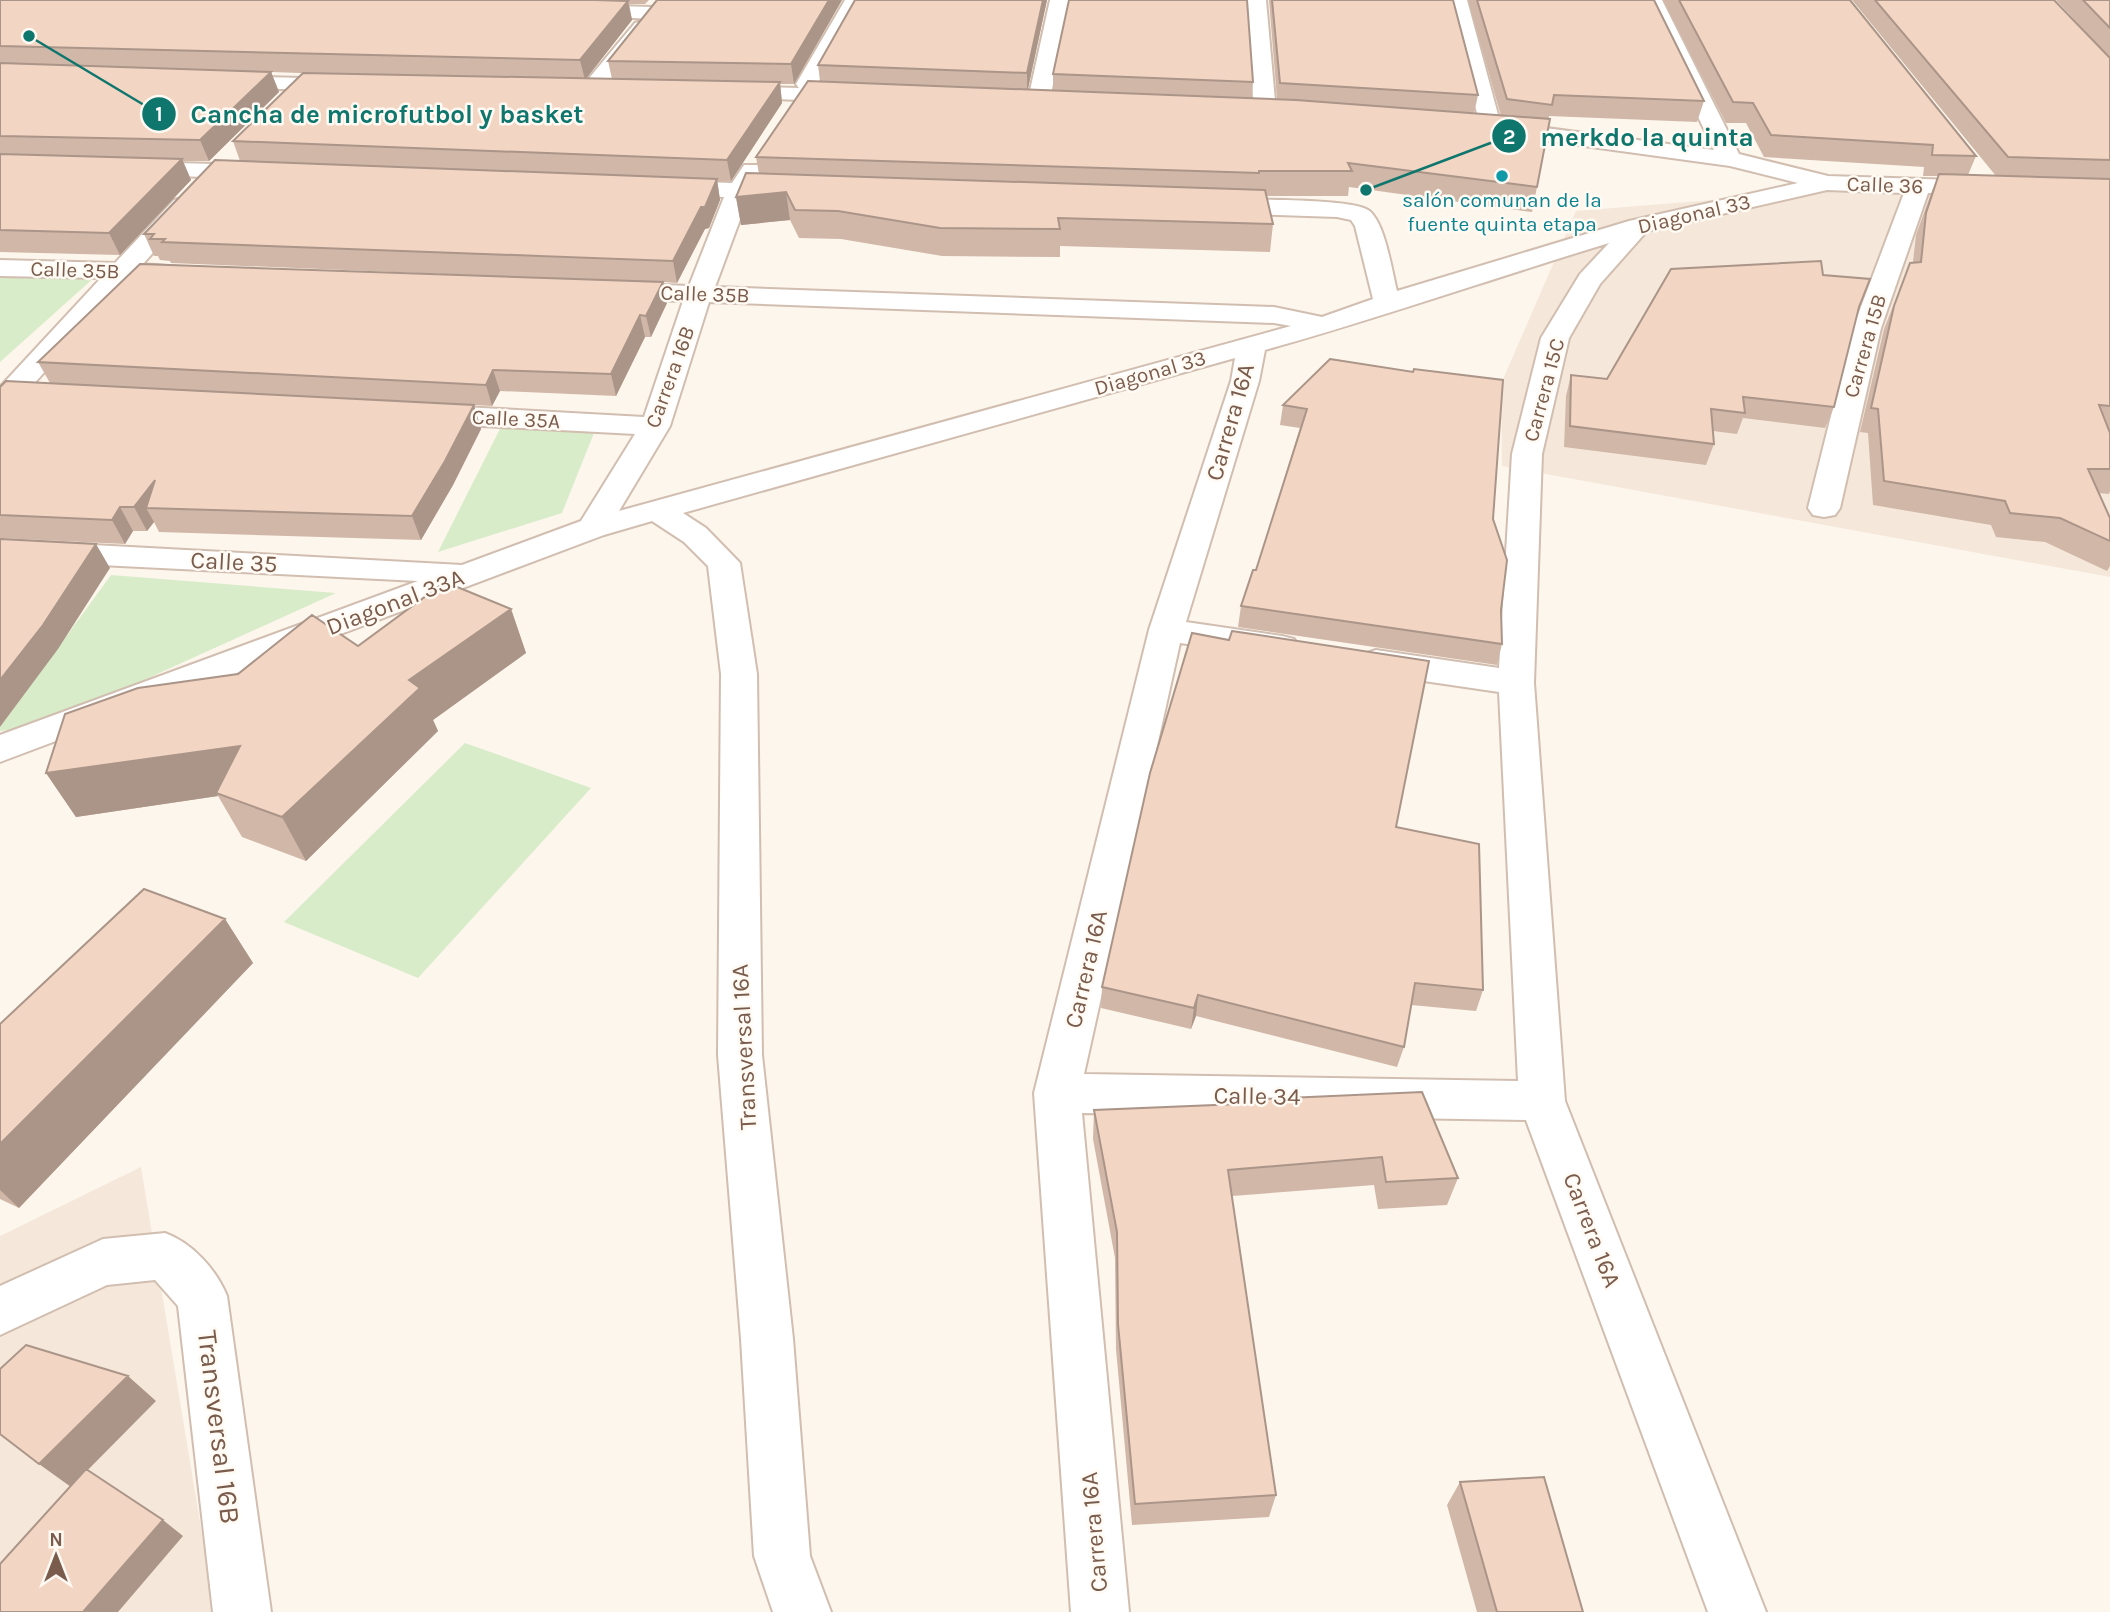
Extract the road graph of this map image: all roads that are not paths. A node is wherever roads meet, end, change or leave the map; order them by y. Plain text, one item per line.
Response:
1 (855, 0) edge
2 (1060, 0) edge
3 (1256, 0) edge
4 (1457, 0) edge
5 (1653, 0) edge
6 (657, 6) edge
7 (555, 10) edge
8 (207, 81) edge
9 (303, 85) junction
10 (372, 85) edge
11 (566, 88) edge
12 (593, 88) junction
13 (621, 89) edge
14 (704, 91) edge
15 (871, 97) edge
16 (1010, 103) edge
17 (284, 104) edge
18 (1038, 104) junction
19 (795, 105) junction
20 (1064, 105) edge
21 (1239, 111) edge
22 (1265, 112) junction
23 (1292, 113) edge
24 (1464, 125) edge
25 (1490, 127) junction
26 (767, 148) edge
27 (235, 152) edge
28 (1730, 159) junction
29 (1973, 167) edge
30 (108, 169) edge
31 (216, 171) junction
32 (285, 173) edge
33 (1828, 183) junction
34 (642, 187) edge
35 (1918, 187) junction
36 (739, 191) junction
37 (808, 193) edge
38 (1198, 206) edge
39 (1638, 226) junction
40 (0, 268) edge
41 (122, 271) junction
42 (205, 274) edge
43 (589, 289) edge
44 (699, 294) junction
45 (1387, 303) junction
46 (1325, 325) junction
47 (1252, 344) junction
48 (13, 396) edge
49 (403, 413) edge
50 (655, 426) junction
51 (1527, 454) joint
52 (1824, 508) dead end
53 (657, 511) junction
54 (593, 528) junction
55 (0, 550) edge
56 (469, 574) junction
57 (1166, 630) junction
58 (1516, 683) junction
59 (0, 749) edge
60 (1057, 1093) junction
61 (1542, 1101) junction
62 (0, 1311) edge
63 (242, 1612) edge
64 (802, 1612) edge
65 (1100, 1612) edge
66 (1737, 1612) edge

1 - 19 street
2 - 18 street
3 - 22 street
4 - 25 street
5 - 28 street
6 - 7 street
6 - 12 street
8 - 9 street
9 - 10 street
9 - 17 street
11 - 12 street
12 - 13 street
14 - 19 street
15 - 19 street
16 - 18 street
18 - 20 street
21 - 22 street
22 - 23 street
24 - 25 street
25 - 28 street
26 - 36 street, Carrera 16B
27 - 31 street
28 - 33 street
29 - 35 street, Calle 36
30 - 31 street
31 - 32 street
31 - 41 street
33 - 35 street, Calle 36
33 - 39 street, Diagonal 33
34 - 36 street
35 - 52 street, Carrera 15B
36 - 37 street
36 - 44 street, Carrera 16B
38 - 45 street
39 - 45 street, Diagonal 33
39 - 51 street, Carrera 15C
40 - 41 street, Calle 35B
41 - 42 street, Calle 35B
41 - 48 street
43 - 44 street, Calle 35B
44 - 46 street, Calle 35B
44 - 50 street, Carrera 16B
45 - 46 street, Diagonal 33
46 - 47 street, Diagonal 33
47 - 53 street, Diagonal 33
47 - 57 street, Carrera 16A
49 - 50 street, Calle 35A
50 - 54 street, Carrera 16B
51 - 58 street, Carrera 16A
53 - 54 street, Diagonal 33
53 - 64 street, Transversal 16A
54 - 56 street, Diagonal 33A
55 - 56 street, Calle 35
56 - 59 street, Diagonal 33A
57 - 58 street
57 - 60 street, Carrera 16A
58 - 61 street, Carrera 16A
60 - 61 street, Calle 34
60 - 65 street, Carrera 16A
61 - 66 street, Carrera 16A
62 - 63 street, Transversal 16B

